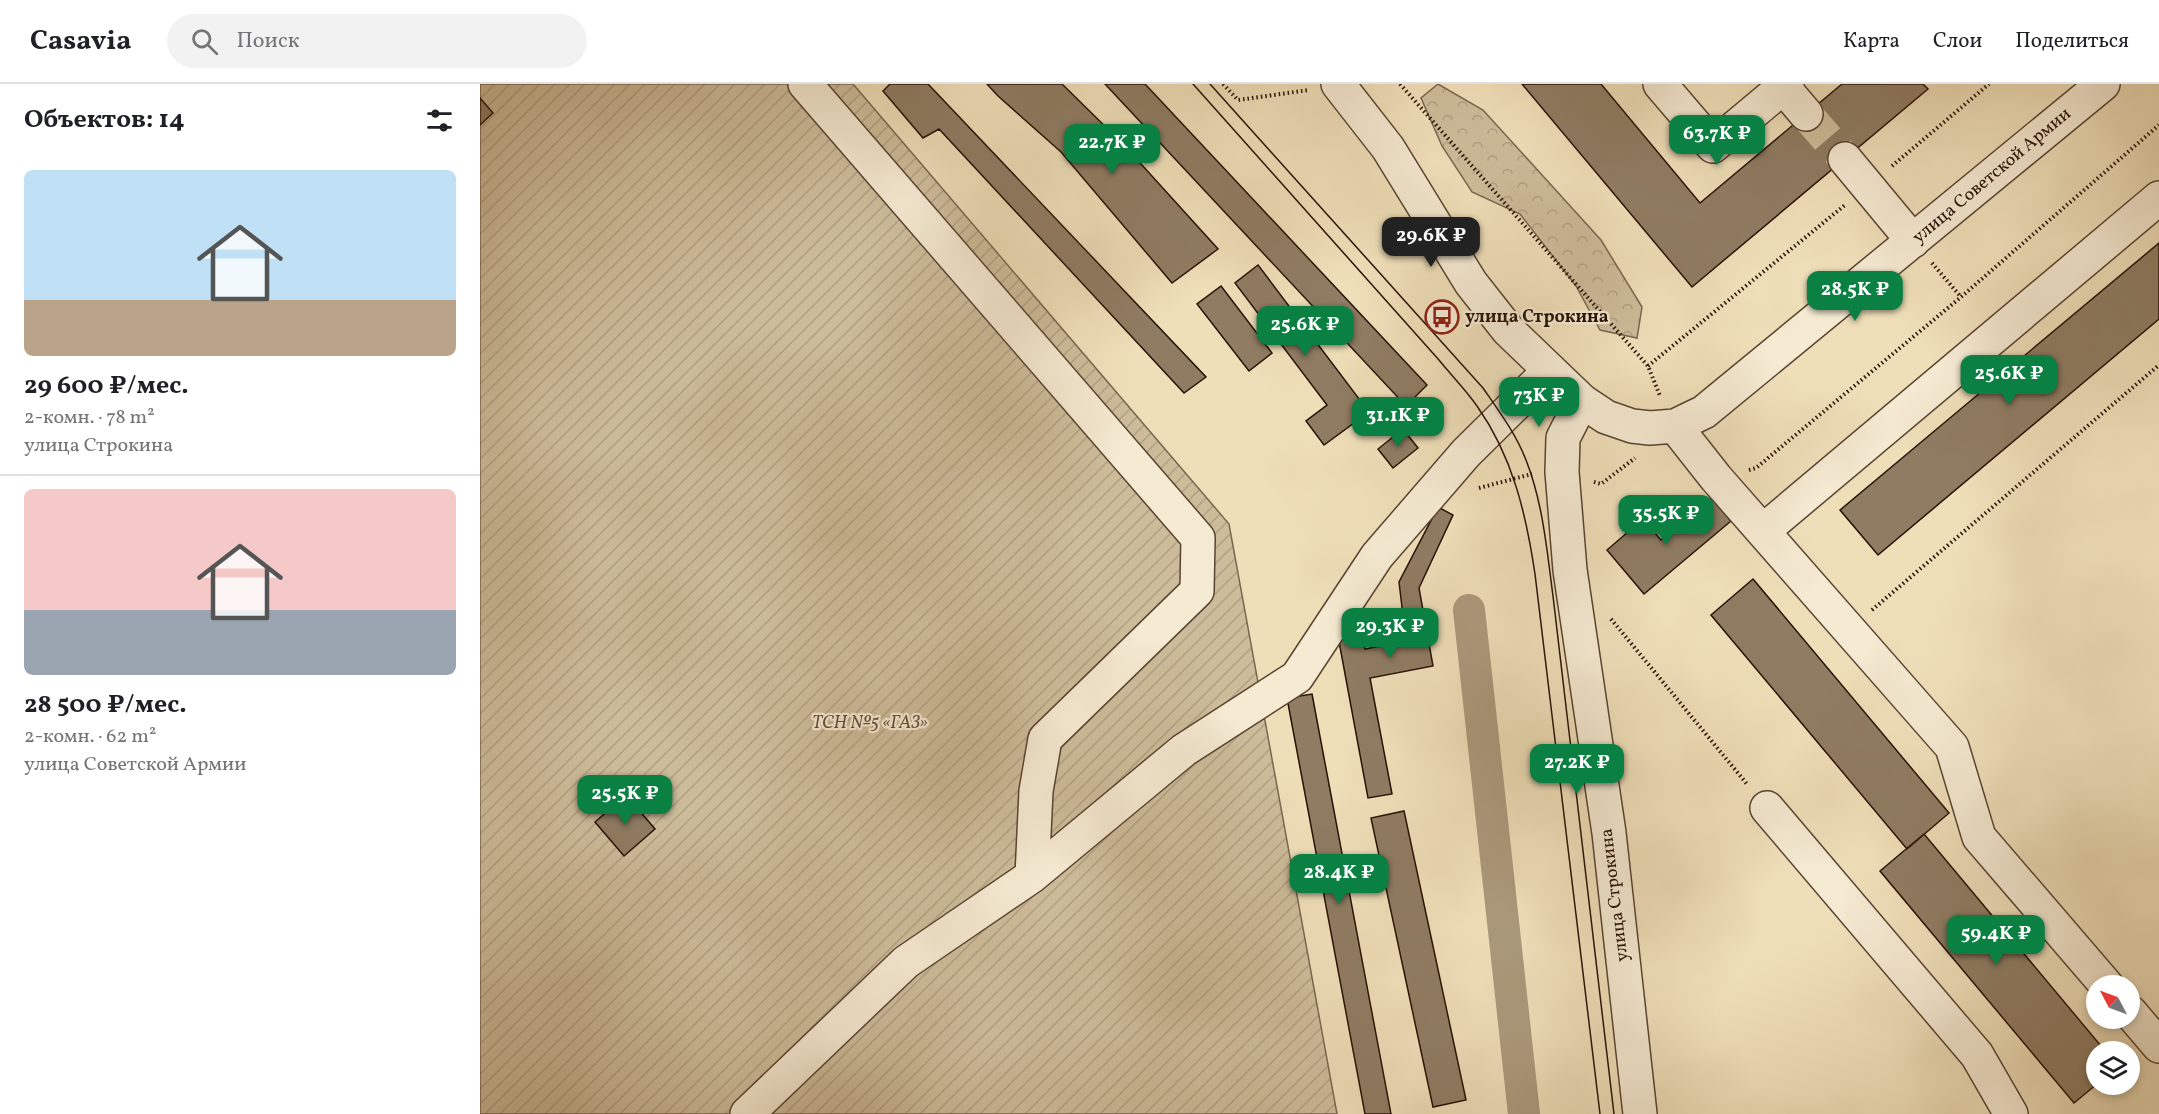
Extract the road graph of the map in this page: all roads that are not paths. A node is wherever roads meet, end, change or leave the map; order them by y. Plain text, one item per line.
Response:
1 (805, 84) edge
2 (1660, 84) edge
3 (2103, 84) edge
4 (1785, 85) edge
5 (1325, 87) edge
6 (1806, 114) tunnel mouth
7 (1845, 159) tunnel mouth
8 (2159, 198) edge
9 (1913, 241) junction
10 (1549, 370) junction
11 (1582, 401) junction
12 (1675, 426) junction
13 (1763, 531) junction
14 (1767, 808) road end
15 (1032, 876) junction
16 (2098, 975) edge
17 (2140, 1024) edge
18 (2159, 1046) edge
19 (747, 1114) edge
20 (1640, 1114) edge
21 (2011, 1114) edge

1 - 15 street
2 - 4 street
3 - 9 street, улица Советской Армии
4 - 6 street
5 - 10 street
7 - 9 street
8 - 13 street
9 - 12 street, улица Советской Армии
10 - 11 street
10 - 15 street
11 - 12 street, улица Советской Армии
11 - 20 street, улица Строкина
12 - 13 street
13 - 16 street
14 - 21 street
15 - 19 street
17 - 18 street

